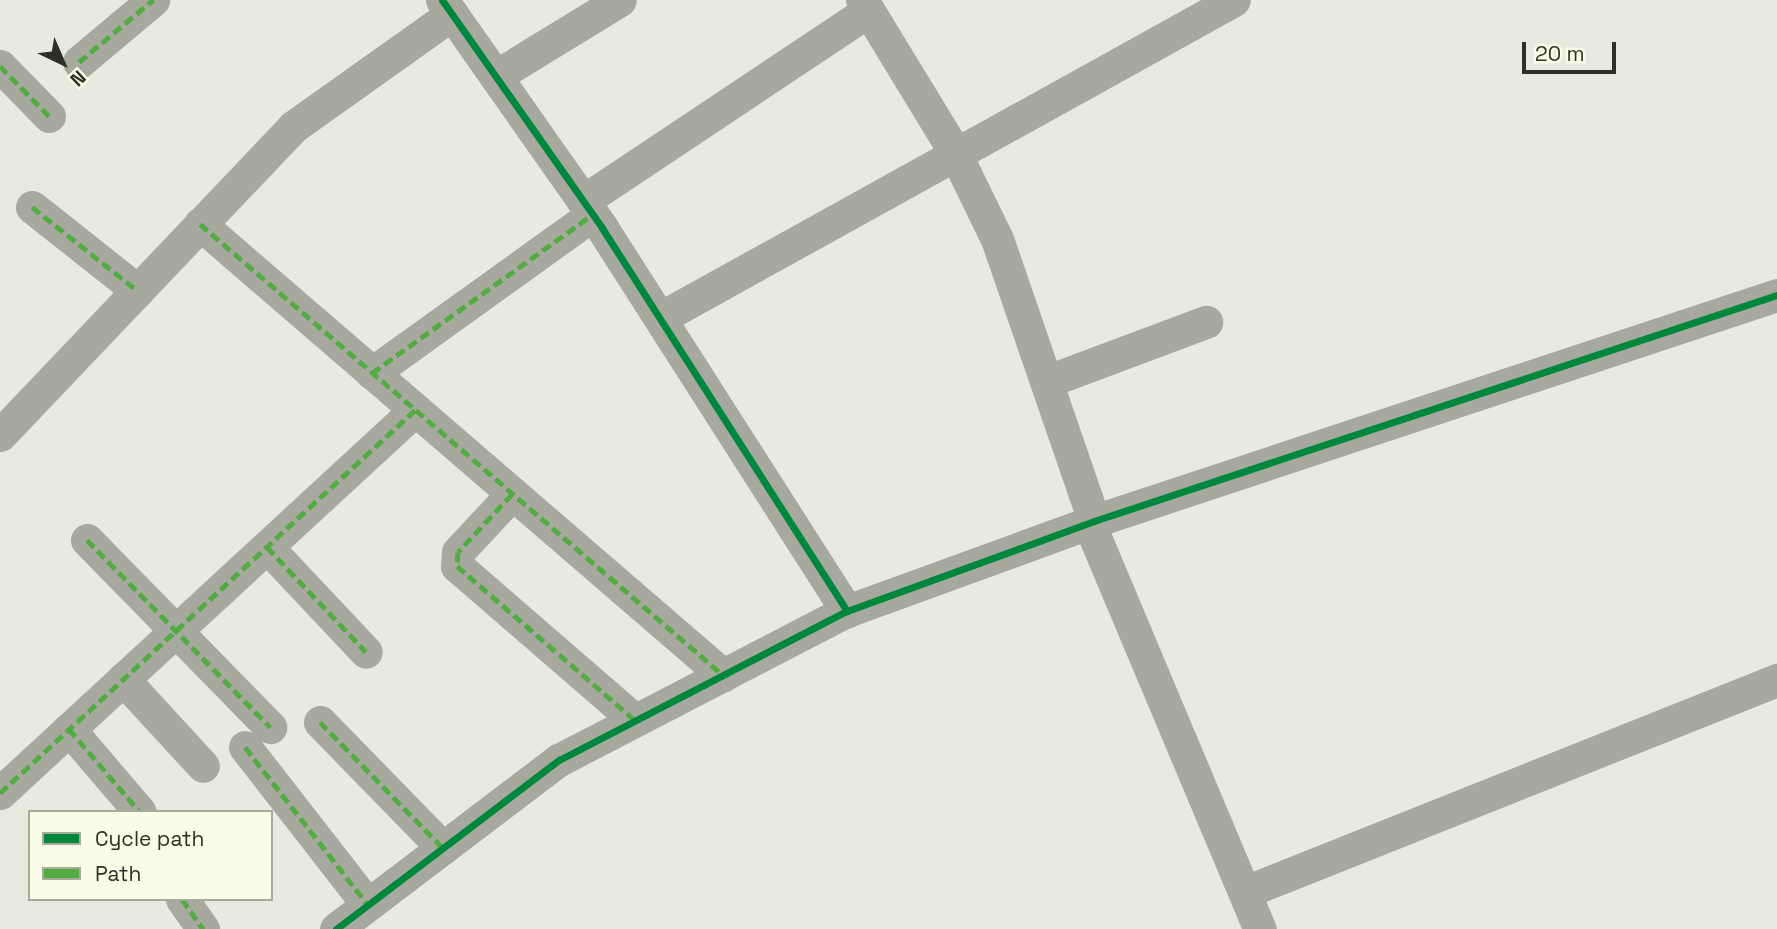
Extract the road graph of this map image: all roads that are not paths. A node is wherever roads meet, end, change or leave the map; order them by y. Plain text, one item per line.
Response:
1 (153, 0) edge
2 (620, 0) edge
3 (1234, 0) edge
4 (865, 5) edge
5 (447, 7) edge
6 (79, 62) dead end
7 (0, 66) edge
8 (496, 76) junction
9 (49, 116) dead end
10 (954, 151) junction
11 (32, 207) dead end
12 (588, 207) junction
13 (200, 224) junction
14 (138, 290) junction
15 (1777, 295) edge
16 (660, 318) junction
17 (1206, 321) dead end
18 (372, 373) junction
19 (1048, 381) junction
20 (415, 410) junction
21 (0, 435) edge
22 (512, 494) junction
23 (1092, 522) junction
24 (87, 540) dead end
25 (267, 547) junction
26 (847, 611) junction
27 (176, 631) junction
28 (366, 652) dead end
29 (723, 675) junction
30 (123, 680) junction
31 (1777, 680) edge
32 (635, 720) junction
33 (320, 722) dead end
34 (69, 729) junction
35 (203, 766) dead end
36 (0, 793) edge
37 (138, 810) edge
38 (443, 848) junction
39 (1245, 892) junction
40 (183, 901) edge
41 (368, 905) junction
42 (203, 929) edge
43 (337, 929) edge
44 (1260, 929) edge

1 - 6 street
2 - 8 street
3 - 10 street
4 - 10 street
4 - 12 street
5 - 8 street
5 - 13 street
7 - 9 street
8 - 12 street
10 - 16 street
10 - 19 street
11 - 14 street
12 - 16 street
12 - 18 street
13 - 14 street
13 - 18 street
14 - 21 street
15 - 23 street
16 - 26 street
17 - 19 street
18 - 20 street
19 - 23 street
20 - 22 street
20 - 25 street
22 - 29 street
22 - 32 street
23 - 26 street
23 - 39 street
24 - 27 street
25 - 27 street
25 - 28 street
26 - 29 street
27 - 30 street
27 - 41 street
29 - 32 street
30 - 34 street
30 - 35 street
31 - 39 street
32 - 38 street
33 - 38 street
34 - 36 street
34 - 37 street
38 - 41 street
39 - 44 street
40 - 42 street
41 - 43 street

